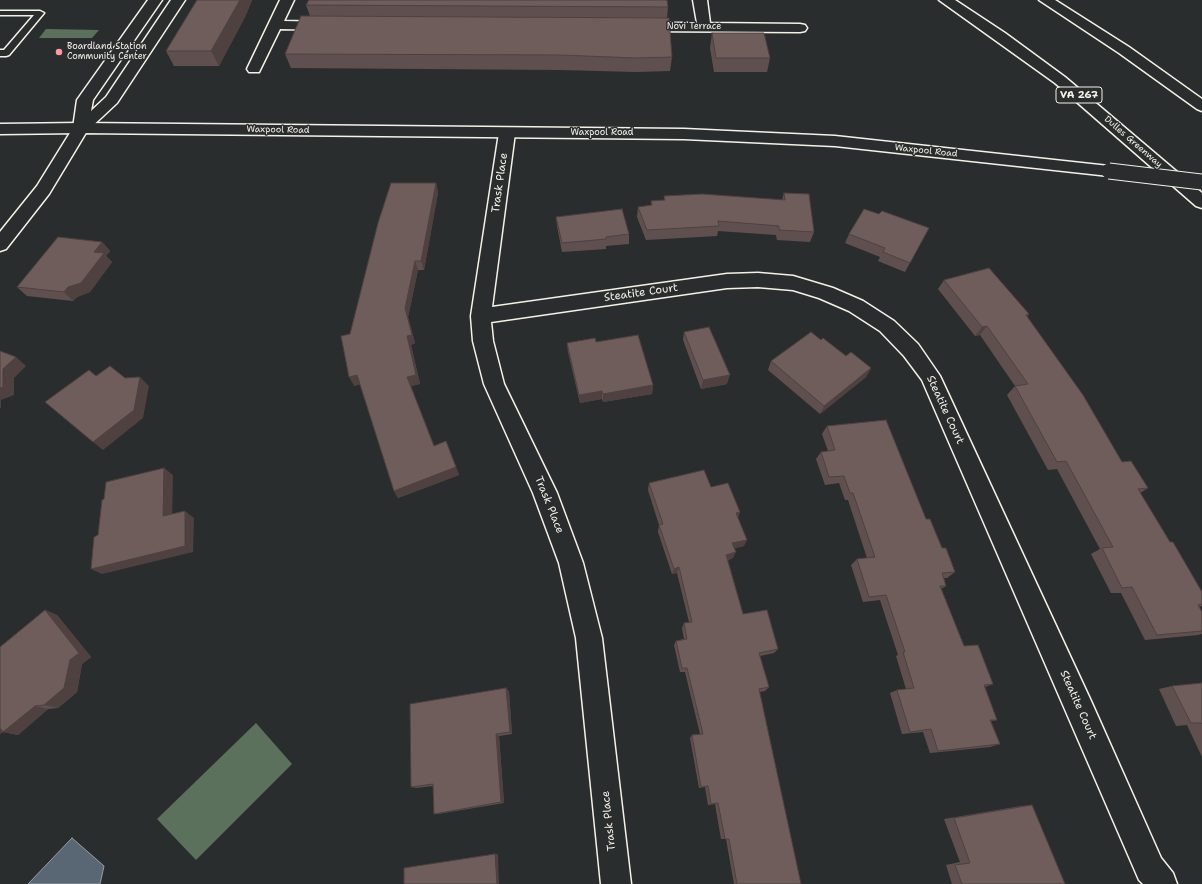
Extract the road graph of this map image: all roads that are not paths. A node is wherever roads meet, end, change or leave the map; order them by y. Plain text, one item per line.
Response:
1 (155, 0) edge
2 (178, 0) edge
3 (287, 0) edge
4 (700, 0) edge
5 (946, 0) edge
6 (1046, 0) edge
7 (0, 13) edge
8 (276, 26) junction
9 (339, 26) edge
10 (625, 27) edge
11 (704, 27) junction
12 (800, 28) dead end
13 (0, 54) edge
14 (254, 69) dead end
15 (1202, 106) edge
16 (80, 128) junction
17 (0, 129) edge
18 (507, 133) junction
19 (1202, 182) edge
20 (1202, 202) edge
21 (0, 245) edge
22 (481, 316) junction
23 (616, 884) edge
24 (1162, 884) edge

1 - 16 main road
2 - 16 main road
3 - 8 main road
4 - 11 main road
5 - 20 main road, Dulles Greenway / VA 267
6 - 15 main road
7 - 13 lane
8 - 9 main road
8 - 14 main road
10 - 11 main road, Novi Terrace
11 - 12 main road, Novi Terrace
16 - 17 main road, Waxpool Road
16 - 18 main road, Waxpool Road
16 - 21 main road
18 - 19 main road, Waxpool Road, bridge
18 - 22 main road, Trask Place
22 - 23 main road, Trask Place
22 - 24 main road, Steatite Court

